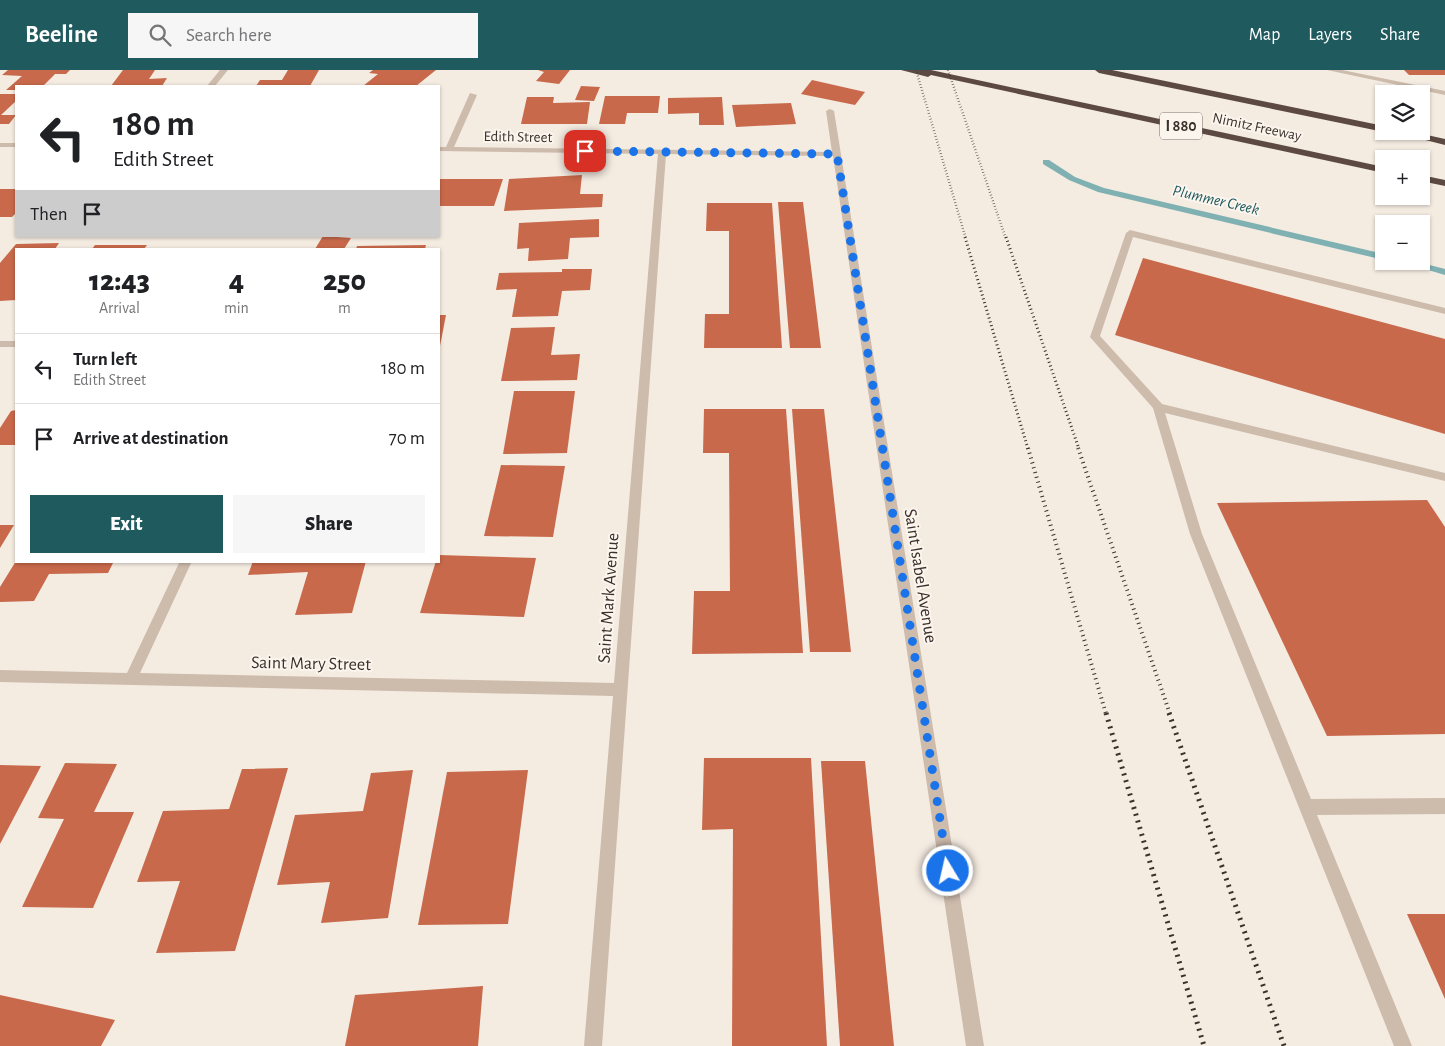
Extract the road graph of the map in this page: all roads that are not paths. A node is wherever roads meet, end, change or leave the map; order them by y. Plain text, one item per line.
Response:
1 (224, 70) edge
2 (905, 70) edge
3 (919, 70) edge
4 (1099, 70) edge
5 (1331, 70) edge
6 (979, 83) junction
7 (212, 85) edge
8 (1445, 93) edge
9 (473, 95) dead end
10 (830, 111) dead end
11 (1375, 127) edge
12 (1430, 139) edge
13 (1445, 142) edge
14 (0, 145) edge
15 (15, 145) edge
16 (440, 149) edge
17 (449, 150) junction
18 (662, 152) junction
19 (837, 154) junction
20 (1375, 168) edge
21 (1430, 180) edge
22 (1445, 183) edge
23 (1445, 311) edge
24 (0, 344) edge
25 (15, 344) edge
26 (1158, 407) junction
27 (1445, 477) edge
28 (185, 563) edge
29 (0, 676) edge
30 (131, 678) junction
31 (621, 690) junction
32 (1445, 806) edge
33 (1307, 807) junction
34 (593, 1046) edge
35 (975, 1046) edge
36 (1403, 1046) edge

1 - 7 street
2 - 6 highway
3 - 6 highway, Nimitz Freeway / I 880
4 - 11 highway, Nimitz Freeway / I 880
5 - 8 street
6 - 20 highway, Nimitz Freeway / I 880
9 - 17 street
10 - 19 street, Saint Isabel Avenue
12 - 13 highway
14 - 15 street
16 - 17 street, Edith Street
17 - 18 street, Edith Street
18 - 19 street, Edith Street
18 - 31 street, Saint Mark Avenue
19 - 35 street, Saint Isabel Avenue
21 - 22 highway
23 - 26 street
24 - 25 street
26 - 27 street
26 - 33 street
28 - 30 street
29 - 30 street, Saint Mary Street
30 - 31 street, Saint Mary Street
31 - 34 street, Saint Mark Avenue
32 - 33 street
33 - 36 street

